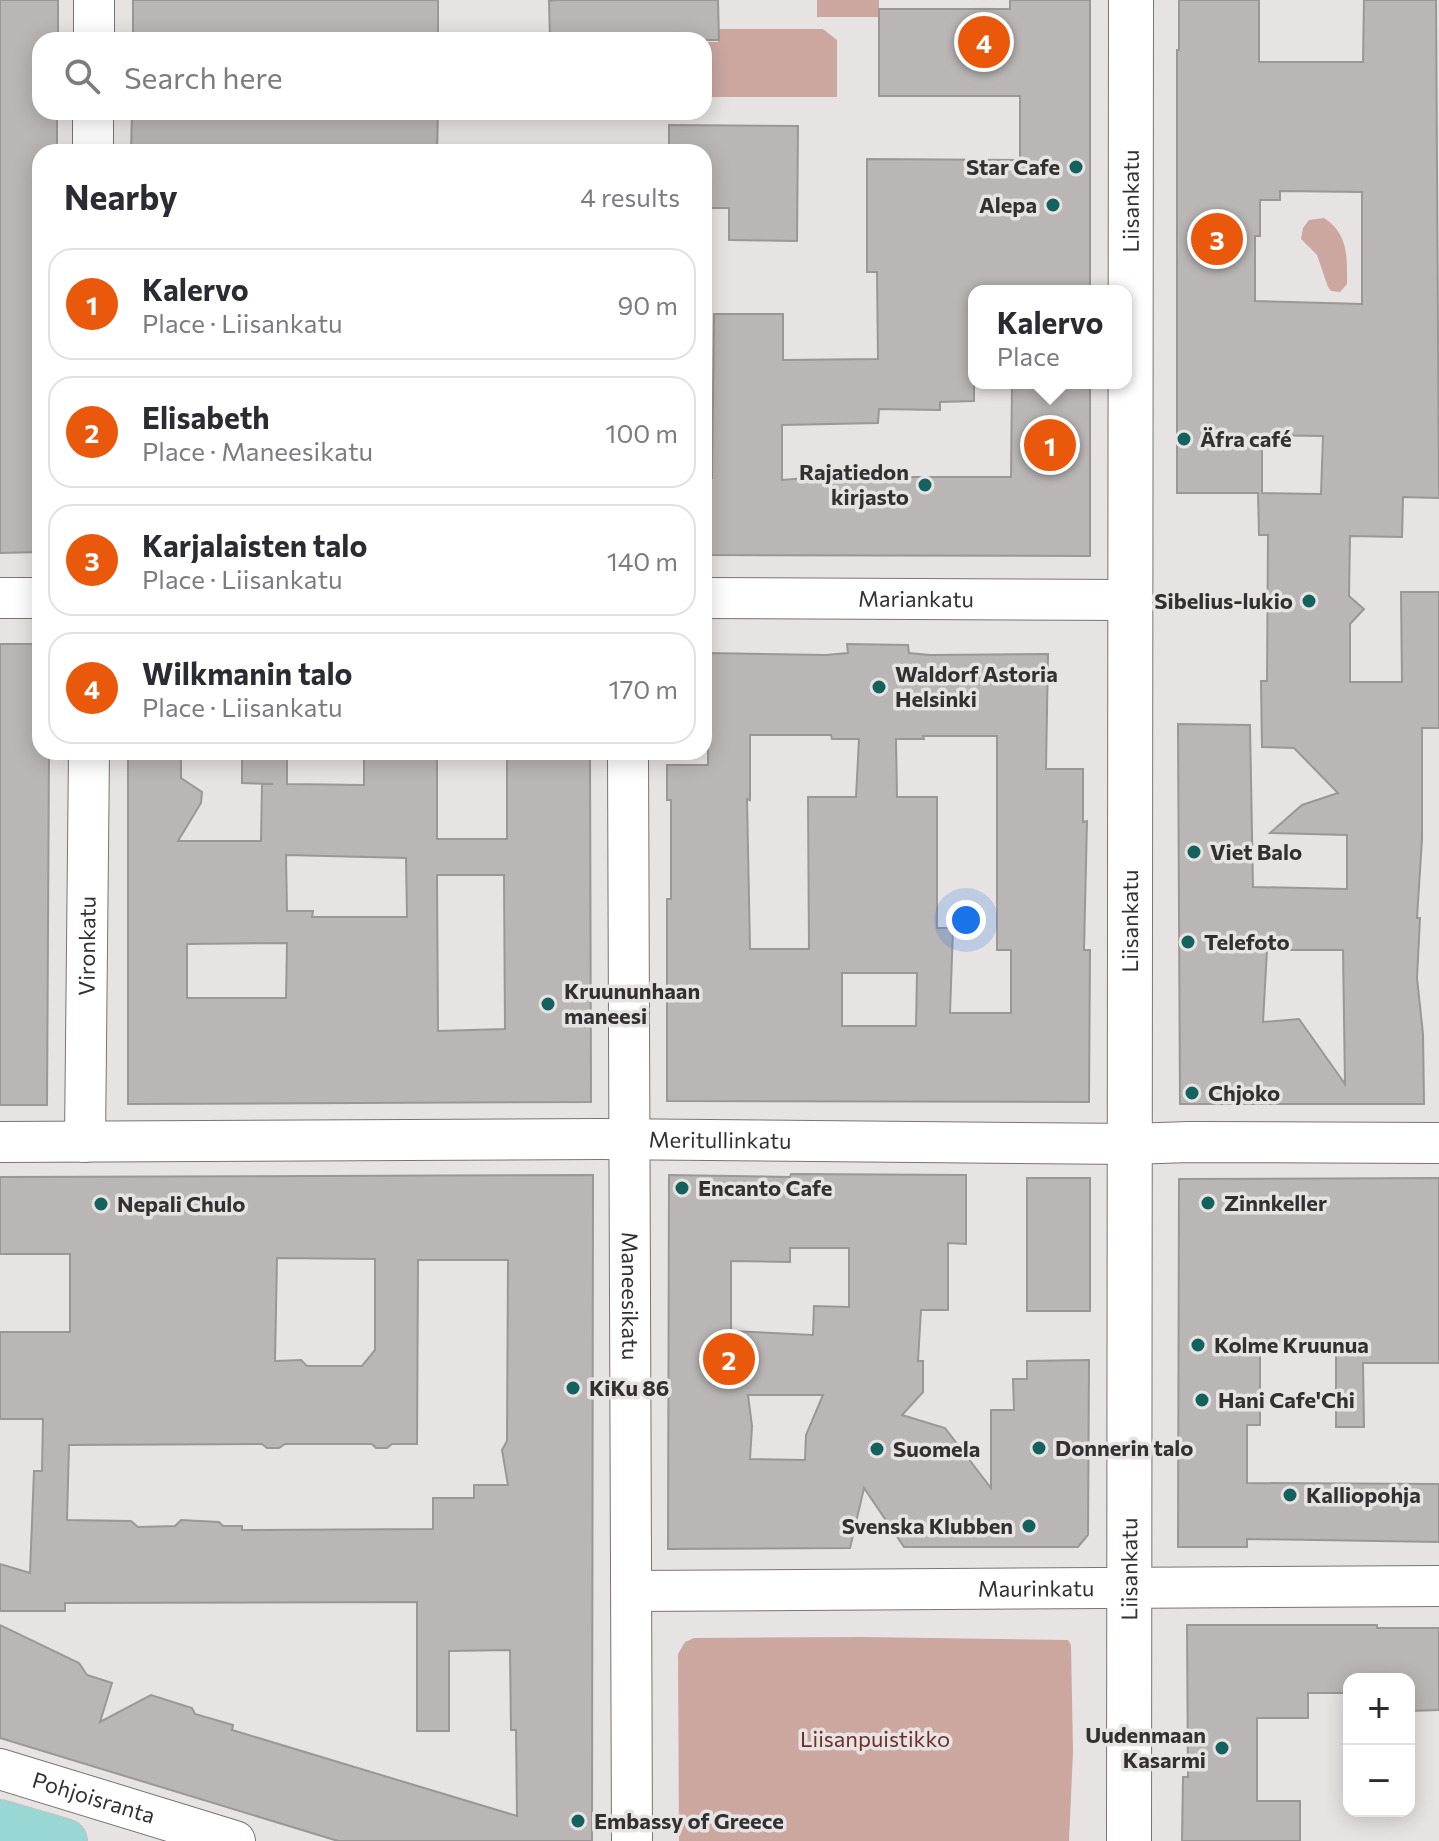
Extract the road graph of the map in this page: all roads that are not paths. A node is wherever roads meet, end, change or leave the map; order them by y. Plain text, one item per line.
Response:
1 (94, 0) edge
2 (1131, 0) edge
3 (94, 32) edge
4 (93, 120) edge
5 (93, 144) edge
6 (1131, 285) edge
7 (1130, 389) edge
8 (0, 598) edge
9 (32, 598) edge
10 (712, 598) edge
11 (1130, 600) junction
12 (89, 760) edge
13 (628, 760) edge
14 (629, 1139) junction
15 (0, 1142) edge
16 (85, 1142) junction
17 (1439, 1143) edge
18 (1131, 1144) junction
19 (1439, 1586) edge
20 (1131, 1588) junction
21 (632, 1591) junction
22 (0, 1769) edge
23 (0, 1822) edge
24 (65, 1841) edge
25 (235, 1841) edge
26 (632, 1841) edge
27 (1129, 1841) edge

1 - 3 street
2 - 6 street, Liisankatu
4 - 5 street
7 - 11 street, Liisankatu
8 - 9 street
10 - 11 street, Mariankatu
11 - 18 street, Liisankatu
12 - 16 street, Vironkatu
13 - 14 street, Maneesikatu
14 - 16 street, Meritullinkatu
14 - 18 street, Meritullinkatu
14 - 21 street, Maneesikatu
15 - 16 street, Meritullinkatu
17 - 18 street, Meritullinkatu
18 - 20 street, Liisankatu
19 - 20 street, Maurinkatu
20 - 21 street, Maurinkatu
20 - 27 street, Liisankatu
21 - 26 street, Maneesikatu
22 - 25 street, Pohjoisranta
23 - 24 main road

